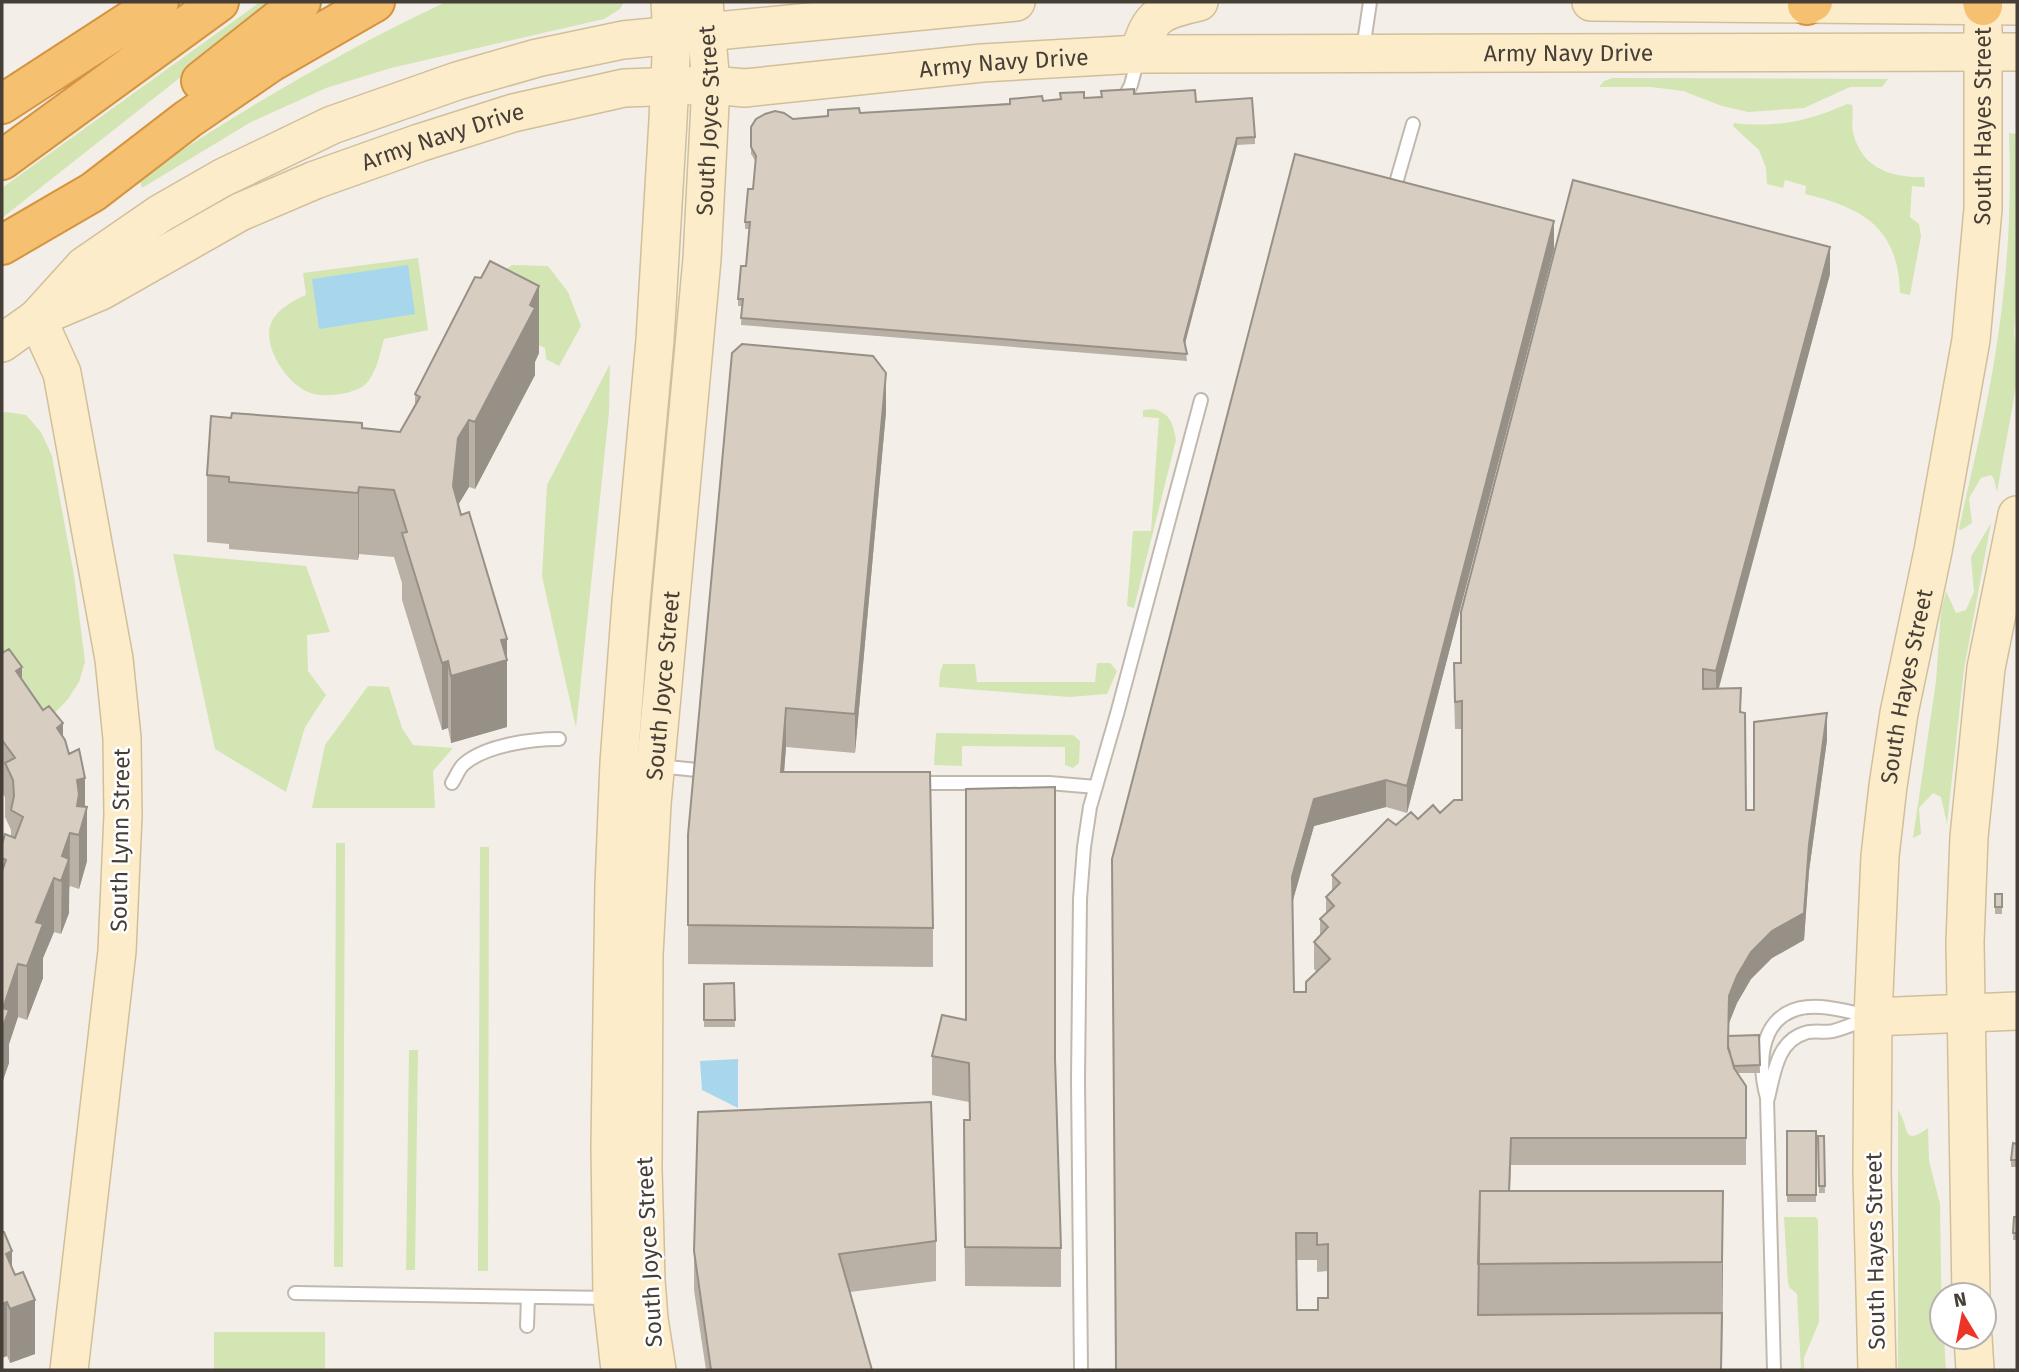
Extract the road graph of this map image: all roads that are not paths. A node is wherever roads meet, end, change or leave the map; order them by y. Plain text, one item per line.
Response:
1 (159, 2) edge
2 (219, 2) edge
3 (301, 2) edge
4 (375, 2) edge
5 (1016, 2) edge
6 (1199, 2) edge
7 (1370, 2) edge
8 (1591, 2) edge
9 (1810, 3) edge
10 (1994, 5) edge
11 (688, 18) edge
12 (2000, 52) edge
13 (1363, 53) junction
14 (1139, 54) junction
15 (711, 85) junction
16 (669, 86) junction
17 (1125, 96) edge
18 (2, 104) edge
19 (1413, 124) dead end
20 (2, 160) edge
21 (1389, 207) edge
22 (2, 242) edge
23 (37, 318) junction
24 (2, 343) edge
25 (675, 345) junction
26 (1201, 400) dead end
27 (2017, 515) edge
28 (559, 739) dead end
29 (637, 764) junction
30 (697, 770) edge
31 (452, 783) dead end
32 (907, 783) edge
33 (1097, 786) junction
34 (2017, 1011) edge
35 (1966, 1012) junction
36 (1873, 1017) junction
37 (1768, 1098) junction
38 (1971, 1281) edge
39 (295, 1293) dead end
40 (528, 1297) junction
41 (612, 1298) junction
42 (527, 1326) dead end
43 (1974, 1351) edge
44 (69, 1370) edge
45 (620, 1370) edge
46 (657, 1370) edge
47 (1081, 1370) edge
48 (1774, 1370) edge
49 (1877, 1370) edge
50 (1975, 1370) edge

1 - 18 highway
2 - 20 highway
3 - 22 highway
4 - 22 highway
5 - 11 main road, Army Navy Drive
6 - 14 main road
7 - 13 lane
8 - 9 main road
9 - 10 main road
10 - 12 main road, South Hayes Street
11 - 15 main road, South Joyce Street
11 - 16 main road, South Joyce Street
11 - 23 main road, Army Navy Drive
12 - 13 main road, Army Navy Drive
12 - 36 main road, South Hayes Street
13 - 14 main road, Army Navy Drive
14 - 15 main road, Army Navy Drive
14 - 17 lane
15 - 16 main road, Army Navy Drive
15 - 25 main road, South Joyce Street
16 - 23 main road, Army Navy Drive
16 - 25 main road, South Joyce Street
19 - 21 lane
23 - 24 main road, Army Navy Drive
23 - 44 main road, South Lynn Street
25 - 29 main road, South Joyce Street
26 - 33 lane
27 - 35 main road
28 - 31 lane
29 - 30 lane
29 - 41 main road, South Joyce Street
29 - 46 main road, South Joyce Street
32 - 33 lane
33 - 47 lane
34 - 35 main road
35 - 36 main road
35 - 38 main road
36 - 37 lane
36 - 37 lane
36 - 49 main road, South Hayes Street
37 - 48 lane
39 - 40 lane
40 - 41 lane
40 - 42 lane
41 - 45 main road, South Joyce Street
43 - 50 main road

